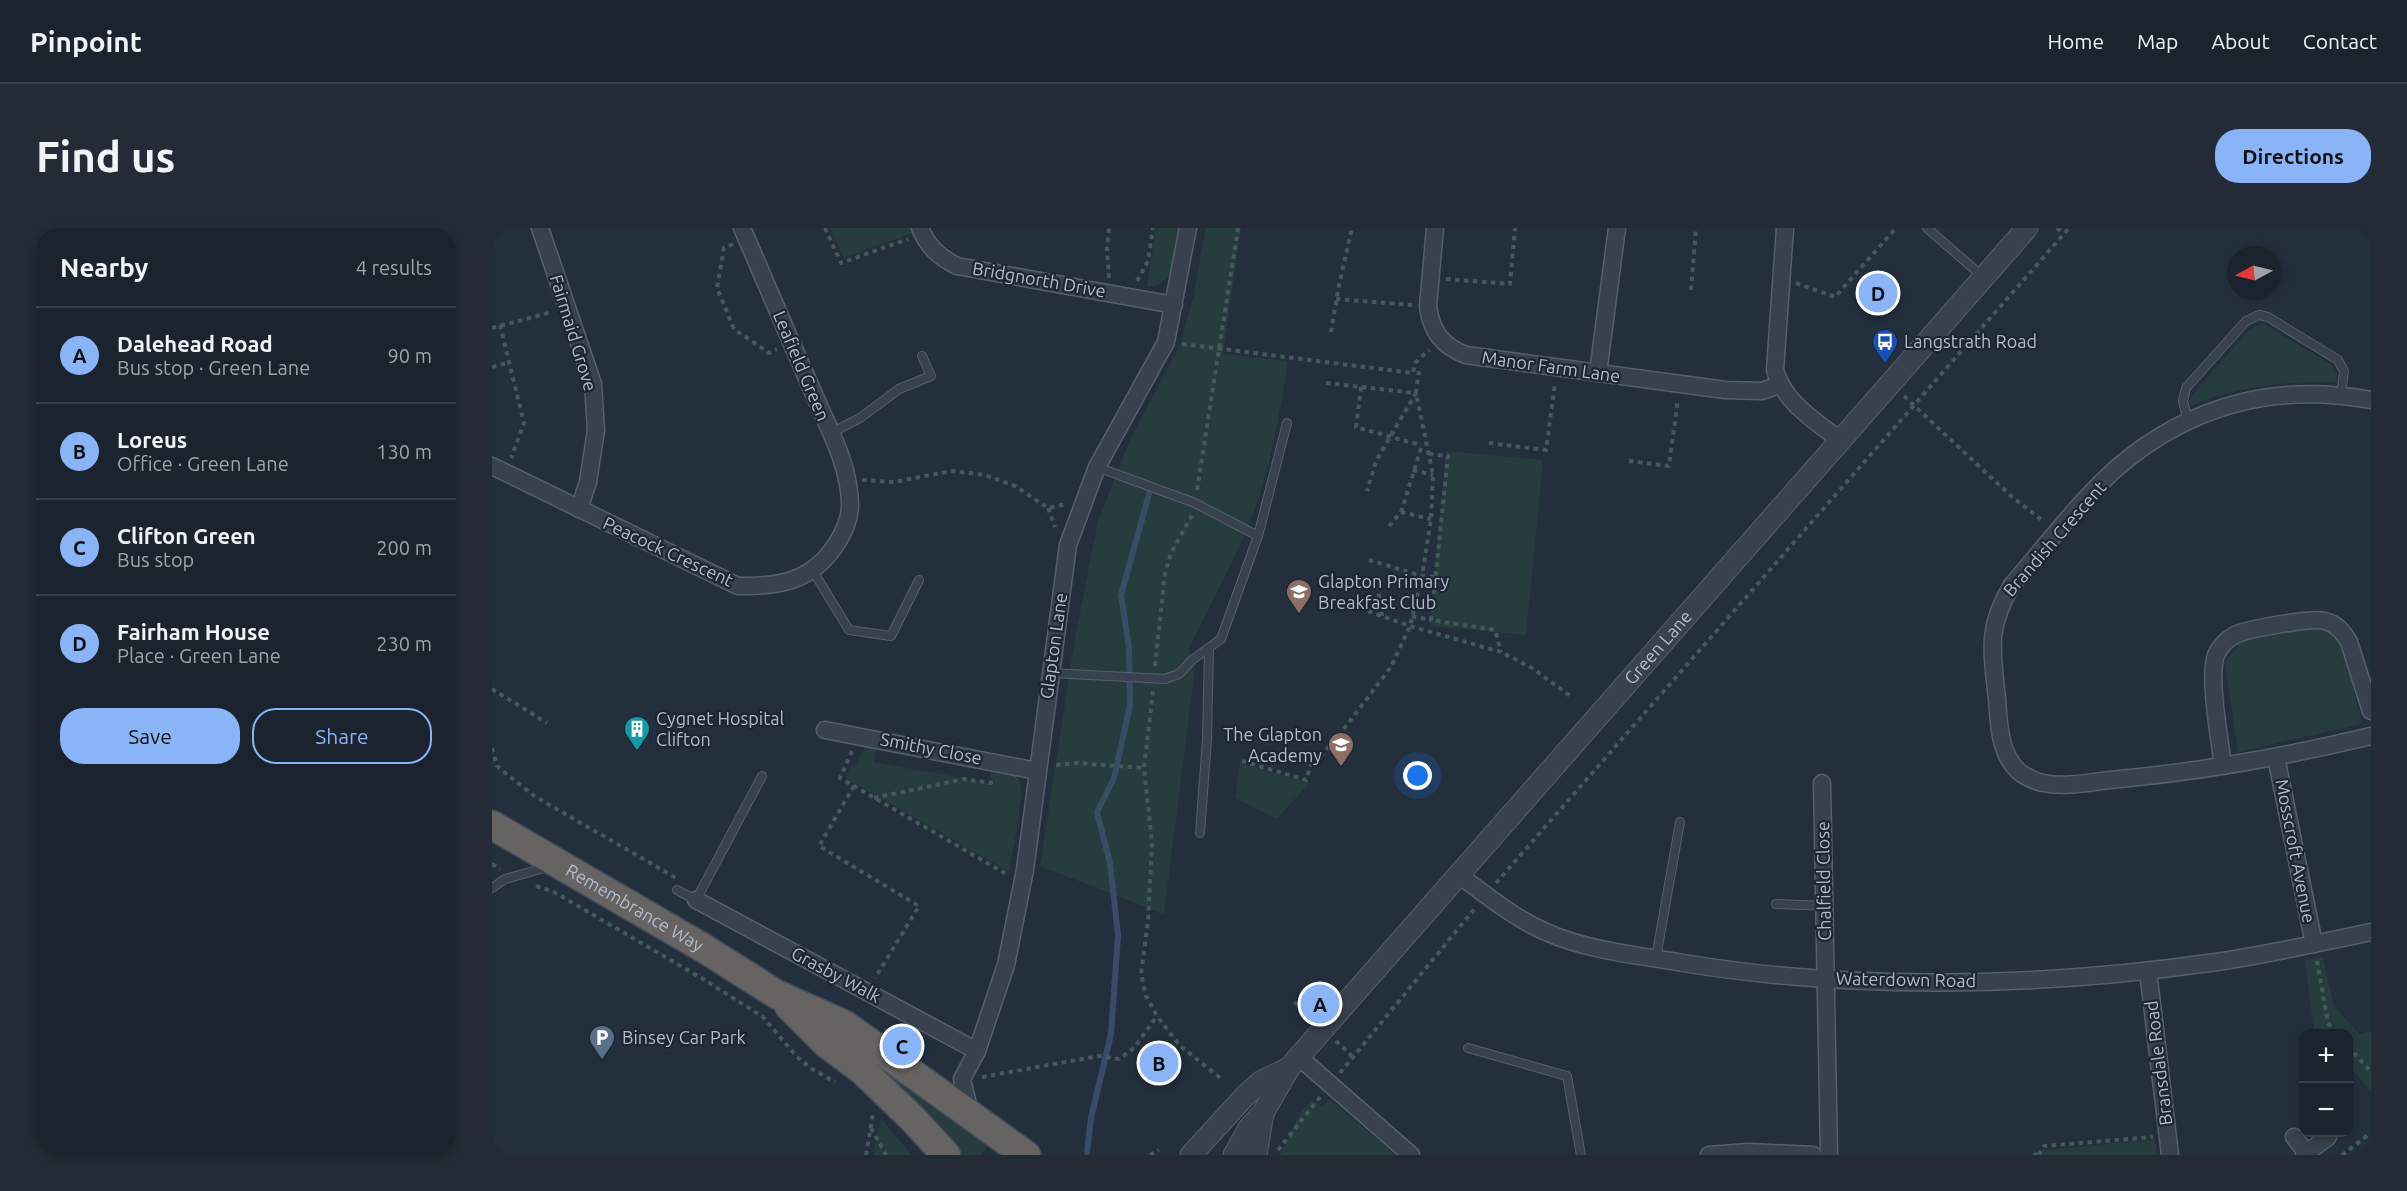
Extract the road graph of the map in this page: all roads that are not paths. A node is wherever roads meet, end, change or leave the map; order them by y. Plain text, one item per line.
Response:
1 (540, 228) edge
2 (1188, 228) edge
3 (1435, 228) edge
4 (1617, 228) edge
5 (1785, 228) edge
6 (1927, 228) edge
7 (2027, 228) edge
8 (921, 231) edge
9 (744, 233) edge
10 (1983, 277) junction
11 (1174, 305) junction
12 (922, 356) dead end
13 (1598, 373) junction
14 (1779, 385) junction
15 (2341, 395) junction
16 (2371, 400) edge
17 (2188, 421) junction
18 (1287, 423) dead end
19 (830, 433) junction
20 (1841, 441) junction
21 (1097, 467) junction
22 (499, 470) edge
23 (850, 506) joint
24 (579, 509) junction
25 (1258, 536) junction
26 (813, 571) junction
27 (920, 580) dead end
28 (1209, 648) junction
29 (1051, 673) junction
30 (2371, 711) edge
31 (825, 730) dead end
32 (2371, 736) edge
33 (2276, 757) junction
34 (2223, 766) junction
35 (1037, 771) junction
36 (762, 777) dead end
37 (1822, 783) dead end
38 (1680, 822) dead end
39 (492, 825) edge
40 (1200, 833) dead end
41 (557, 864) junction
42 (1459, 875) junction
43 (492, 888) edge
44 (677, 890) dead end
45 (698, 896) junction
46 (1776, 904) dead end
47 (1825, 906) junction
48 (2371, 932) edge
49 (2314, 944) junction
50 (1656, 958) junction
51 (2148, 971) junction
52 (1826, 978) junction
53 (776, 994) junction
54 (1468, 1048) dead end
55 (977, 1051) junction
56 (1294, 1062) junction
57 (970, 1078) junction
58 (930, 1085) junction
59 (970, 1113) junction
60 (1263, 1113) junction
61 (2294, 1137) dead end
62 (2328, 1137) dead end
63 (1019, 1154) edge
64 (2306, 1154) edge
65 (946, 1155) edge
66 (1191, 1155) edge
67 (1234, 1155) edge
68 (1256, 1155) edge
69 (1411, 1155) edge
70 (1581, 1155) edge
71 (1709, 1155) edge
72 (1814, 1155) edge
73 (1829, 1155) edge
74 (2170, 1155) edge

1 - 24 street, Fairmaid Grove
2 - 11 street, Glapton Lane
3 - 13 street, Manor Farm Lane
4 - 13 street
5 - 14 street
6 - 10 lane
7 - 10 street, Green Lane
8 - 11 street, Bridgnorth Drive
9 - 19 street, Leafield Green
10 - 20 street, Green Lane
11 - 21 street, Glapton Lane
12 - 19 lane
13 - 14 street, Manor Farm Lane
14 - 20 street
15 - 16 street, Brandish Crescent
15 - 17 street, Brandish Crescent
15 - 17 lane
17 - 34 street, Brandish Crescent
18 - 25 lane
19 - 23 street, Leafield Green
20 - 42 street, Green Lane
21 - 25 lane
21 - 29 street, Glapton Lane
22 - 24 street, Peacock Crescent
23 - 26 street, Peacock Crescent
24 - 26 street, Peacock Crescent
25 - 28 lane
26 - 27 lane
28 - 29 lane
28 - 40 lane
29 - 35 street, Glapton Lane
30 - 34 street
31 - 35 street, Smithy Close
32 - 33 street, Brandish Crescent
33 - 34 street, Brandish Crescent
33 - 49 street, Mosscroft Avenue
35 - 55 street, Glapton Lane
36 - 45 lane
37 - 47 street, Chalfield Close
38 - 50 lane
39 - 41 highway, Remembrance Way
41 - 43 lane
41 - 53 highway, Remembrance Way
42 - 50 street, Waterdown Road
42 - 56 street, Green Lane
44 - 45 lane
45 - 55 street, Grasby Walk
46 - 47 lane
47 - 52 street, Chalfield Close
48 - 49 street, Waterdown Road
49 - 51 street, Waterdown Road
50 - 52 street, Waterdown Road
51 - 52 street, Waterdown Road
51 - 74 street, Bransdale Road
52 - 73 street, Chalfield Close
53 - 58 highway, Remembrance Way
53 - 65 highway, Remembrance Way
54 - 70 lane
55 - 57 street, Glapton Lane
56 - 60 street, Green Lane
56 - 66 street, Green Lane
56 - 69 street
57 - 58 street
57 - 59 street
58 - 59 highway, Remembrance Way
59 - 63 highway, Remembrance Way
60 - 67 street, Green Lane
60 - 68 street, Green Lane
61 - 64 street
62 - 64 street
71 - 72 street

